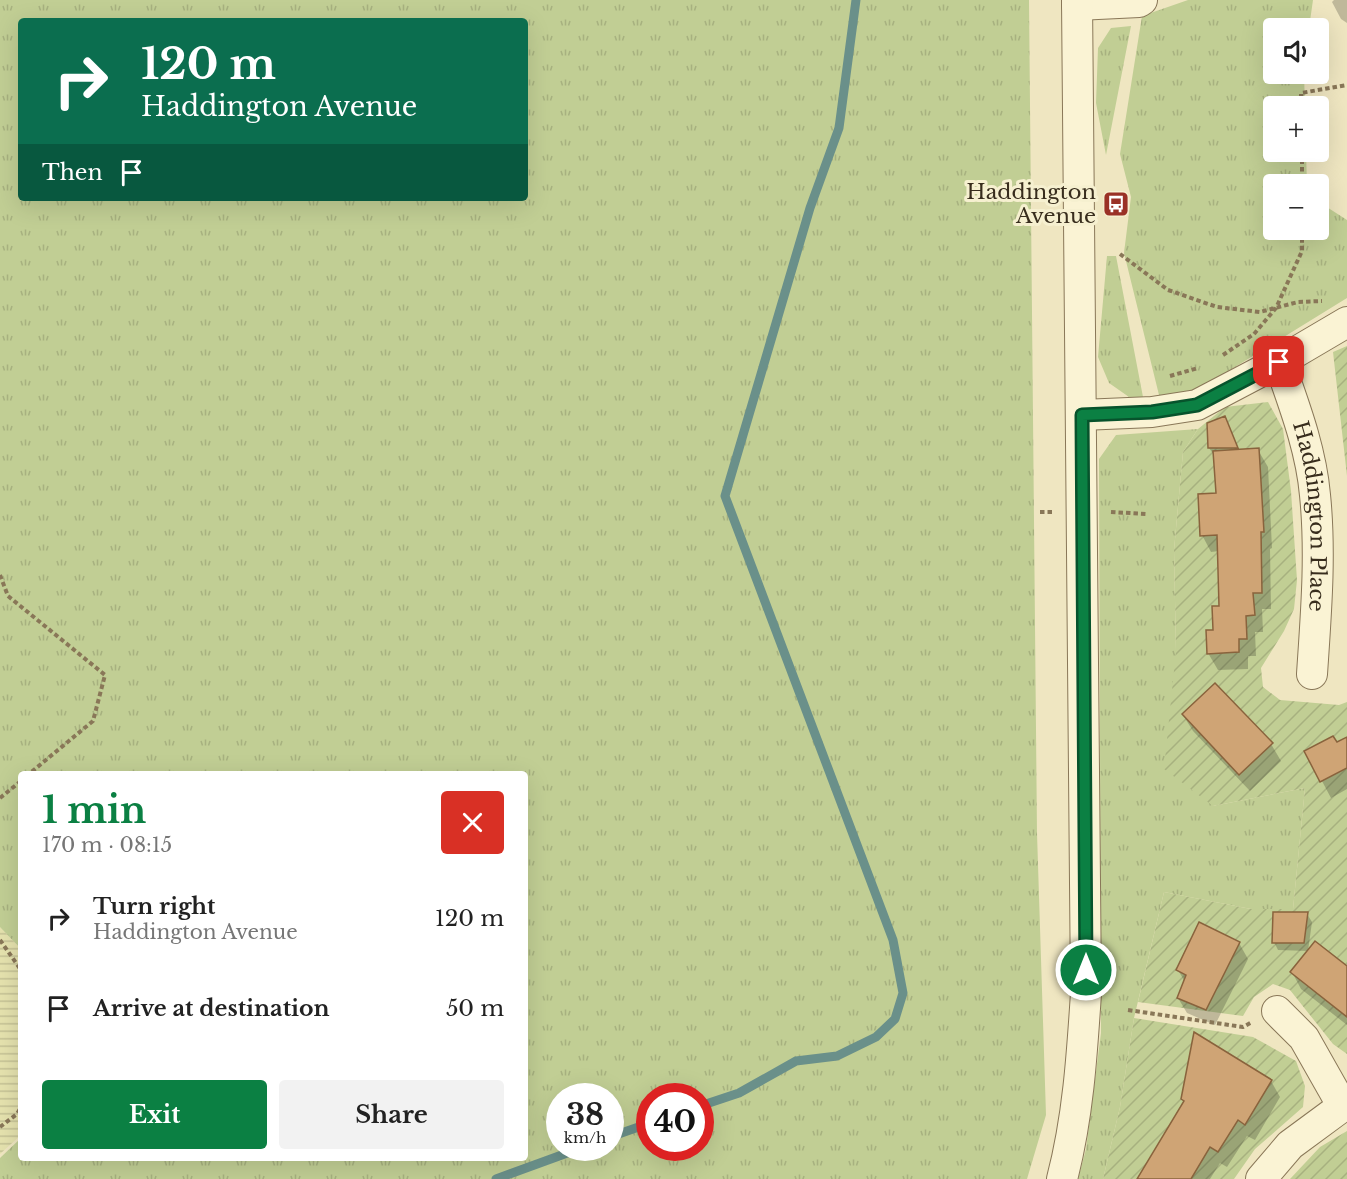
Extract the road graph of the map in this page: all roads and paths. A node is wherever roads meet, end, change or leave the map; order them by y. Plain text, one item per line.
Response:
1 (1142, 0) edge
2 (1077, 3) edge
3 (1347, 85) edge
4 (1301, 96) edge
5 (1302, 240) edge
6 (1120, 254) dead end
7 (1276, 308) junction
8 (1339, 311) edge
9 (1217, 358) dead end
10 (1279, 362) junction
11 (1208, 364) dead end
12 (1167, 377) dead end
13 (1082, 415) junction
14 (0, 575) edge
15 (1312, 674) dead end
16 (34, 771) edge
17 (18, 783) edge
18 (0, 798) edge
19 (0, 940) edge
20 (18, 966) edge
21 (1128, 1010) dead end
22 (1277, 1011) joint
23 (1345, 1104) edge
24 (18, 1112) edge
25 (0, 1127) edge
26 (1062, 1179) edge
27 (1261, 1179) edge

1 - 2 street
2 - 13 street
3 - 4 path
5 - 7 path
6 - 7 path
7 - 8 path
7 - 9 path
8 - 10 street
10 - 13 street
10 - 15 street, Haddington Place
11 - 12 path
13 - 26 street
14 - 16 path
17 - 18 path
19 - 20 path
21 - 22 path
22 - 23 street
23 - 27 street
24 - 25 path

